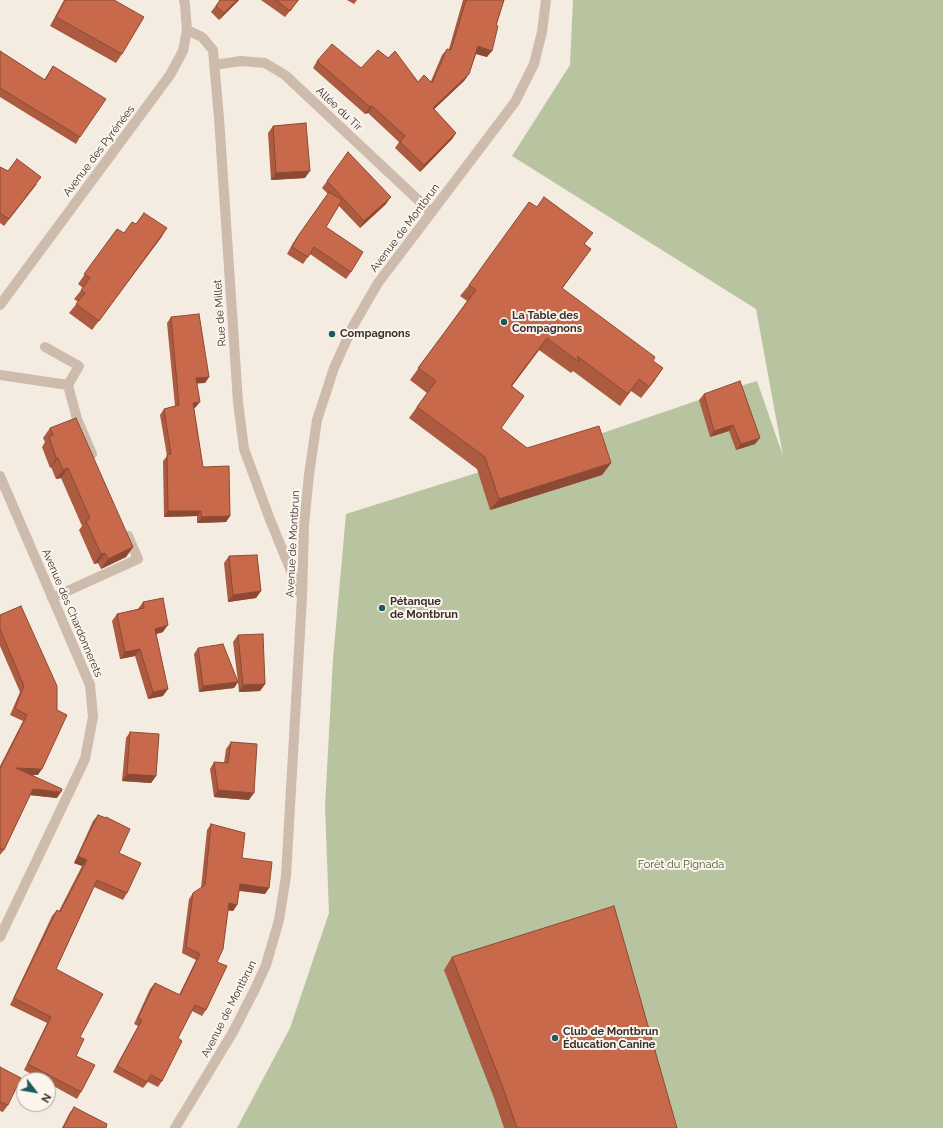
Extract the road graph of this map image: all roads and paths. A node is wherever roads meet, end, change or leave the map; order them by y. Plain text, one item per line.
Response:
1 (184, 0) edge
2 (546, 0) edge
3 (187, 30) junction
4 (214, 65) junction
5 (431, 212) junction
6 (0, 305) edge
7 (45, 347) dead end
8 (0, 375) edge
9 (68, 385) junction
10 (95, 461) edge
11 (0, 476) edge
12 (122, 524) edge
13 (302, 597) junction
14 (52, 598) junction
15 (0, 937) edge
16 (175, 1128) edge

1 - 3 street, Avenue des Pyrénées
2 - 5 street, Avenue de Montbrun
3 - 4 street, Rue de Millet
3 - 6 street, Avenue des Pyrénées
4 - 5 street, Allée du Tir
4 - 13 street, Rue de Millet
5 - 13 street, Avenue de Montbrun
7 - 9 street
8 - 9 street
9 - 10 street
11 - 14 street, Avenue des Chardonnerets
12 - 14 street
13 - 16 street, Avenue de Montbrun
14 - 15 street, Avenue des Chardonnerets

